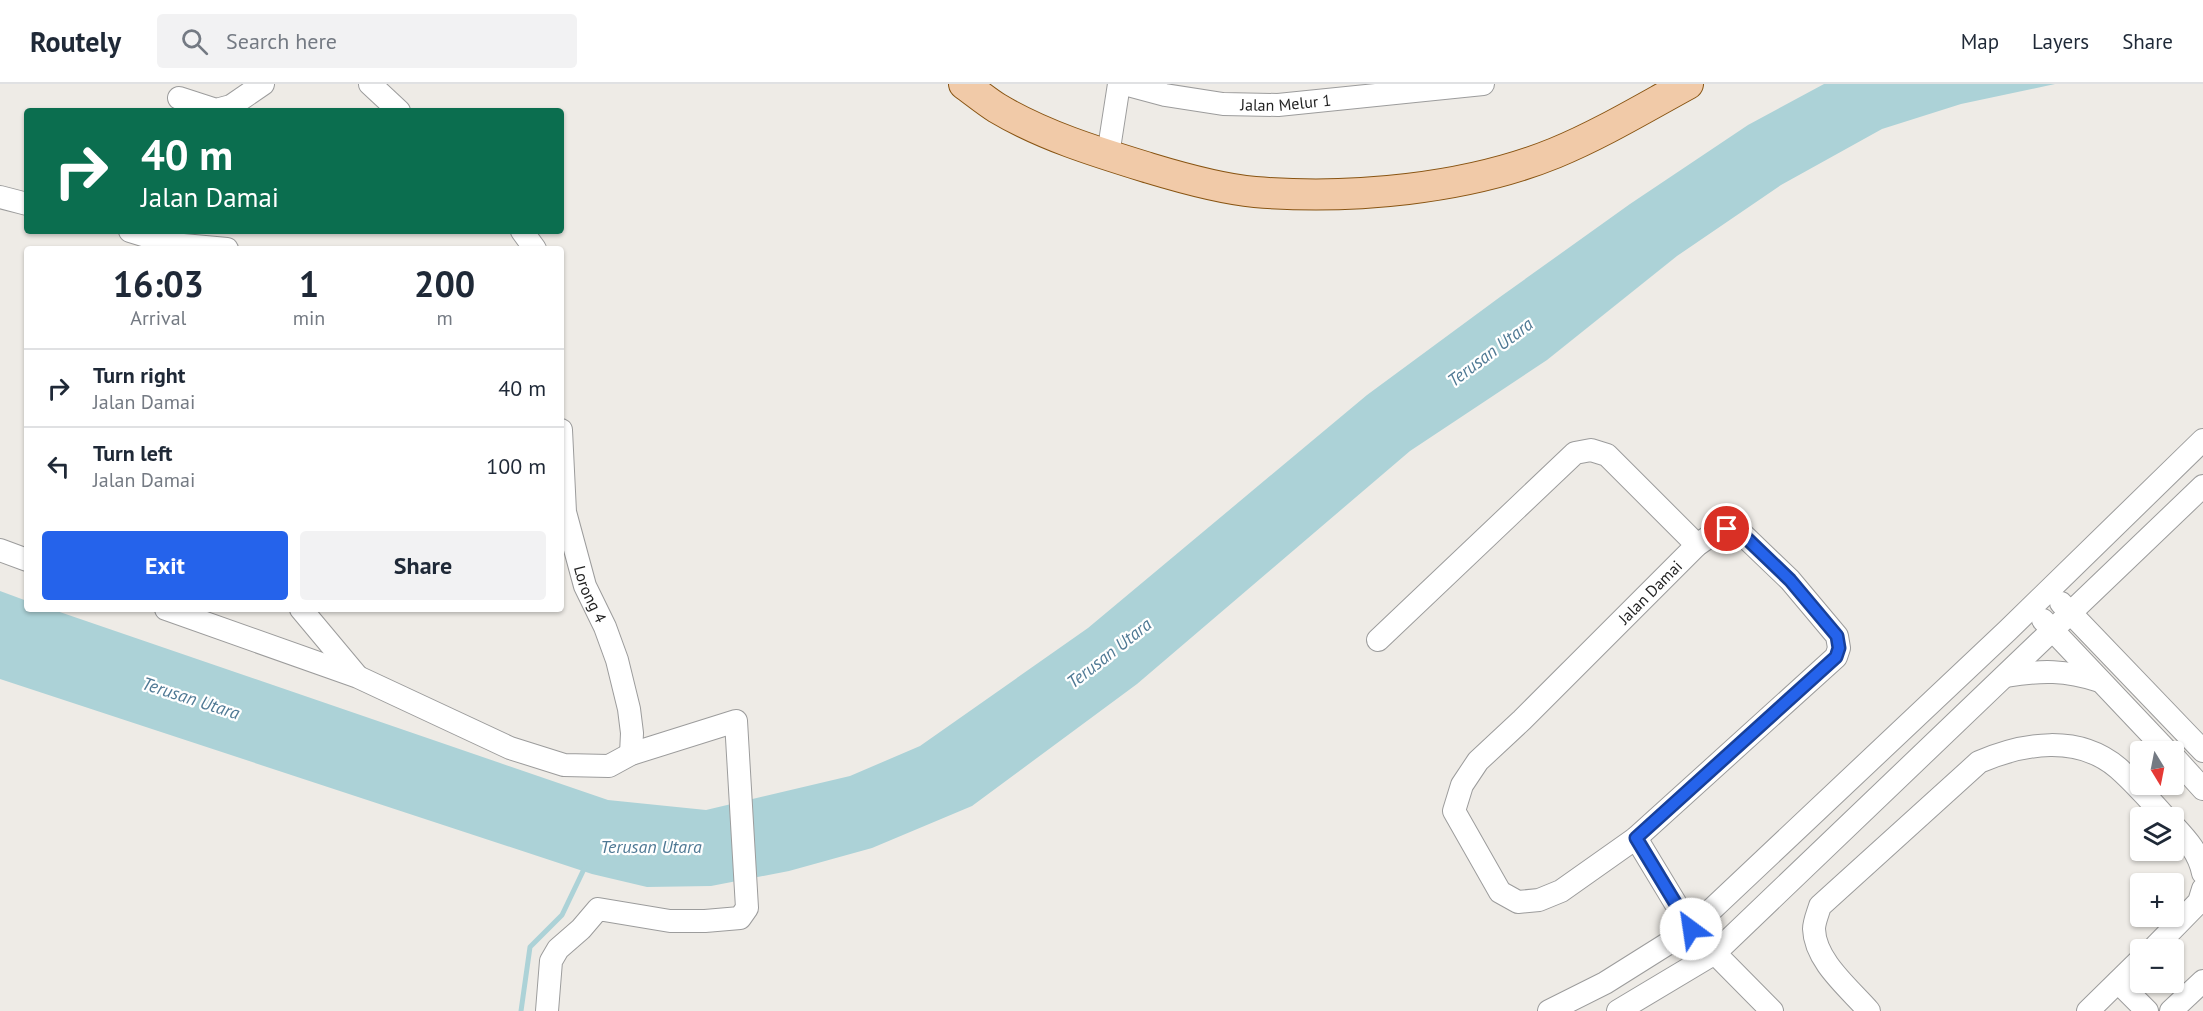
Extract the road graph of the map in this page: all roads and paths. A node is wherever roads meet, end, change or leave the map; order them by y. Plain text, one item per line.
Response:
1 (263, 84) edge
2 (370, 84) edge
3 (964, 84) edge
4 (1121, 84) edge
5 (1483, 84) edge
6 (1688, 84) edge
7 (1166, 89) edge
8 (179, 98) dead end
9 (210, 108) edge
10 (224, 108) edge
11 (396, 108) edge
12 (1108, 155) junction
13 (0, 197) edge
14 (24, 203) edge
15 (138, 234) edge
16 (169, 246) edge
17 (2203, 440) edge
18 (2203, 486) edge
19 (564, 492) edge
20 (1697, 545) junction
21 (0, 550) edge
22 (24, 559) edge
23 (2049, 591) junction
24 (2031, 608) junction
25 (174, 612) edge
26 (304, 612) edge
27 (2071, 613) junction
28 (2052, 630) junction
29 (1378, 640) dead end
30 (2006, 676) junction
31 (358, 677) junction
32 (2102, 681) junction
33 (2157, 741) edge
34 (2203, 751) edge
35 (631, 754) junction
36 (2184, 770) edge
37 (2130, 775) edge
38 (2203, 789) edge
39 (1636, 838) junction
40 (2184, 838) edge
41 (2203, 873) edge
42 (2203, 889) edge
43 (1691, 929) junction
44 (2163, 939) edge
45 (1715, 953) junction
46 (2130, 970) edge
47 (2203, 981) edge
48 (2118, 982) junction
49 (2097, 1008) edge
50 (548, 1011) edge
51 (1550, 1011) edge
52 (1618, 1011) edge
53 (1772, 1011) edge
54 (1869, 1011) edge
55 (2147, 1011) edge
56 (2171, 1011) edge

1 - 10 street
2 - 11 street
3 - 12 main road
4 - 7 street, Jalan Melur 1
4 - 12 street
5 - 7 street, Jalan Melur 1
6 - 12 main road
8 - 9 street
13 - 14 street
15 - 16 street
17 - 23 street
18 - 27 street
19 - 35 street, Lorong 4
20 - 29 street
20 - 39 street, Jalan Damai
20 - 39 street, Jalan Damai
21 - 22 street
23 - 24 street
23 - 27 street
24 - 28 street
24 - 43 street
25 - 31 street
26 - 31 street
27 - 28 street
27 - 34 street
28 - 30 street
28 - 32 street
30 - 32 street
30 - 45 street
31 - 35 street
32 - 33 street
35 - 50 street
36 - 38 street
37 - 54 street
39 - 43 street
40 - 41 street
42 - 44 street
43 - 45 street
43 - 51 street
45 - 52 street
45 - 53 street
46 - 48 street
47 - 56 street
48 - 49 street
48 - 55 street

